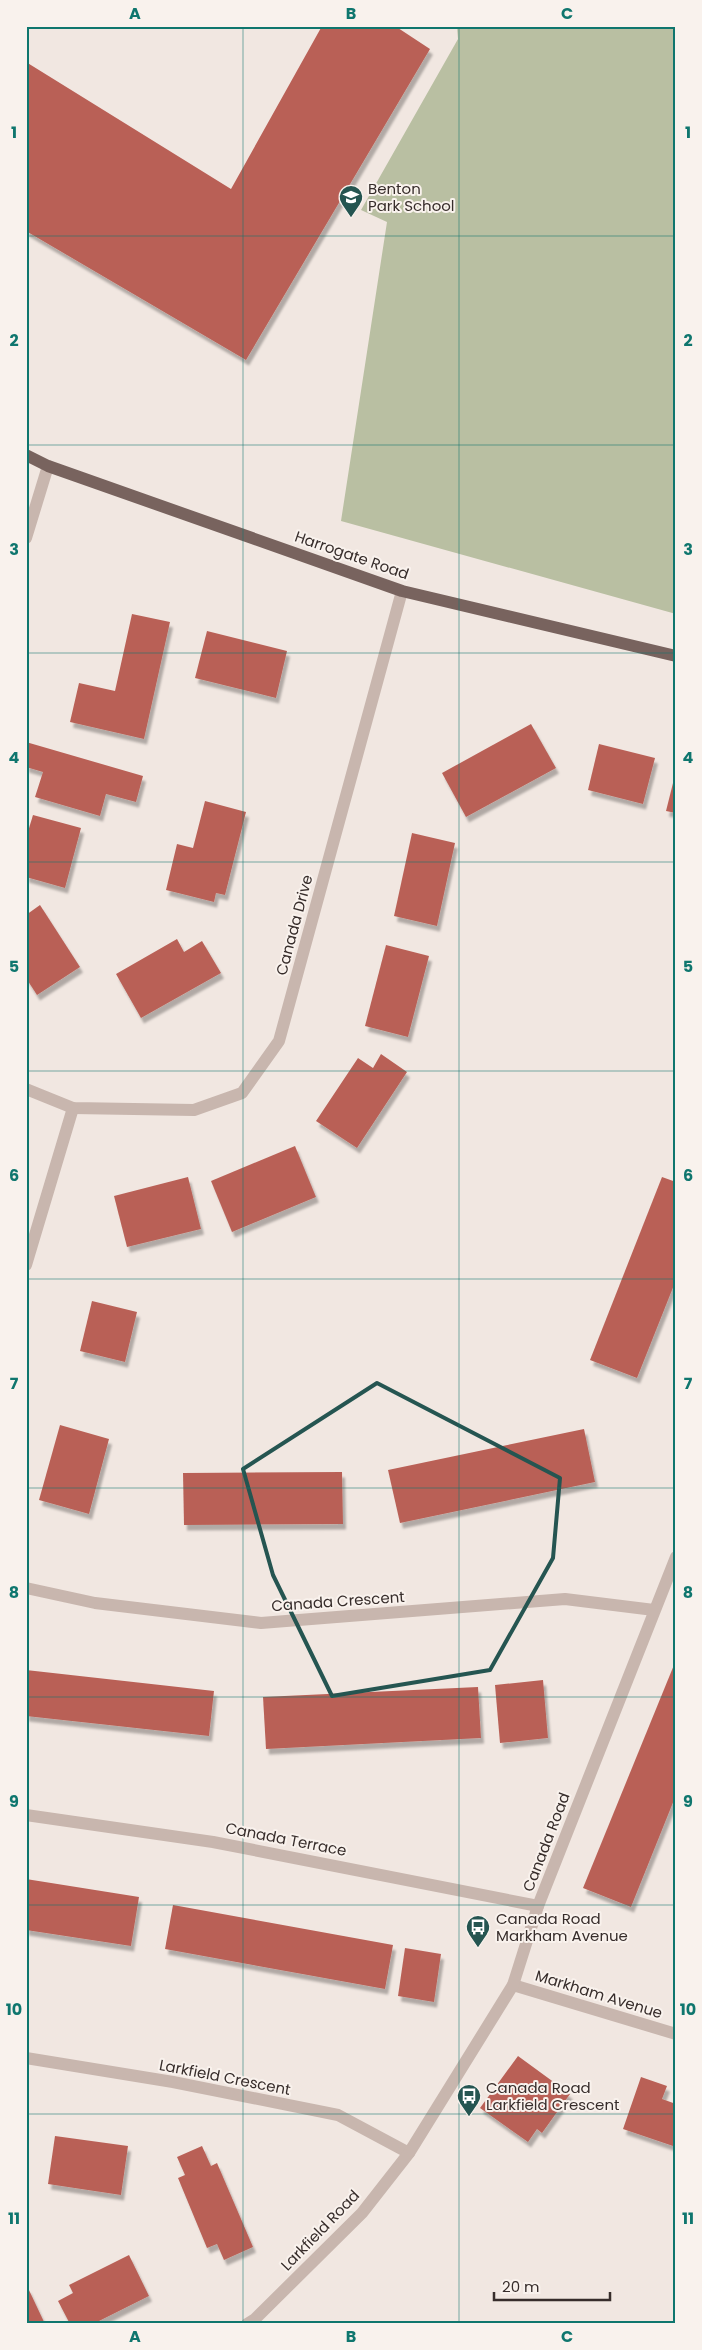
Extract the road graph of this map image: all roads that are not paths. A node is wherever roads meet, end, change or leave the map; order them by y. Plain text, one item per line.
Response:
1 (26, 455) edge
2 (48, 466) junction
3 (26, 538) edge
4 (402, 591) junction
5 (676, 656) edge
6 (26, 1089) edge
7 (72, 1108) junction
8 (26, 1265) edge
9 (676, 1557) edge
10 (26, 1588) edge
11 (654, 1610) junction
12 (26, 1816) edge
13 (538, 1906) junction
14 (513, 1985) junction
15 (676, 2034) edge
16 (26, 2058) edge
17 (409, 2153) junction
18 (247, 2324) edge

1 - 2 main road, Harrogate Road
2 - 3 street
2 - 4 main road, Harrogate Road
4 - 5 main road, Harrogate Road
4 - 7 street, Canada Drive
6 - 7 street, Canada Drive
7 - 8 street
9 - 11 street, Canada Road
10 - 11 street, Canada Crescent
11 - 13 street, Canada Road
12 - 13 street, Canada Terrace
13 - 14 street, Canada Road
14 - 15 street, Markham Avenue
14 - 17 street, Canada Road
16 - 17 street, Larkfield Crescent
17 - 18 street, Larkfield Road

